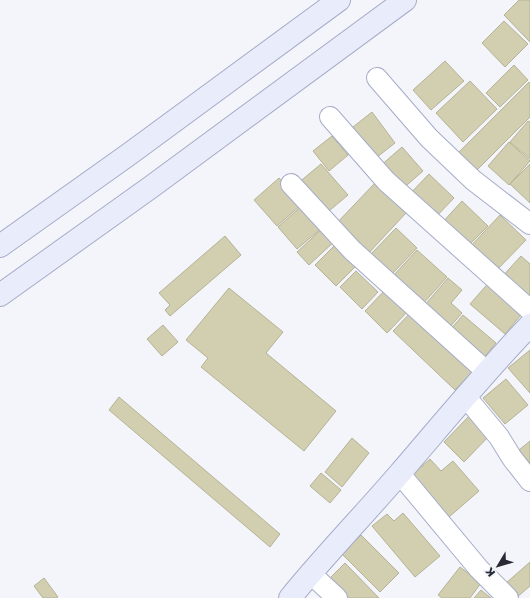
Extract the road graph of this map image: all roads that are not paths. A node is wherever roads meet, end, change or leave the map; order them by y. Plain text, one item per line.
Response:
1 (339, 0) edge
2 (406, 0) edge
3 (377, 78) dead end
4 (330, 117) dead end
5 (290, 184) dead end
6 (530, 224) edge
7 (0, 246) edge
8 (0, 295) edge
9 (530, 310) edge
10 (527, 335) edge
11 (487, 372) junction
12 (465, 396) junction
13 (400, 474) junction
14 (530, 481) edge
15 (310, 573) junction
16 (290, 598) edge
17 (337, 598) edge
18 (508, 598) edge

1 - 7 main road
2 - 8 main road
3 - 6 street
4 - 9 street
5 - 11 street
10 - 11 main road
11 - 12 main road
12 - 13 main road
12 - 14 street
13 - 15 main road
13 - 18 street
15 - 16 main road
15 - 17 street

